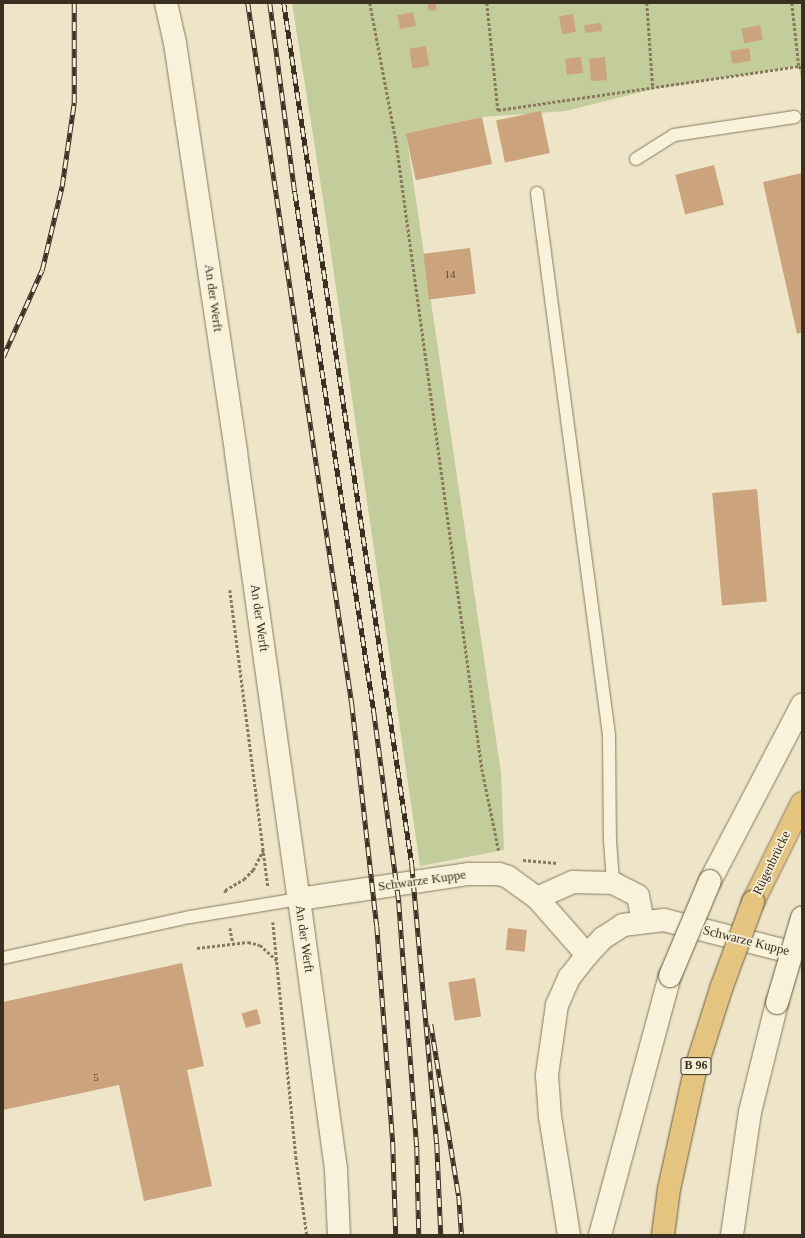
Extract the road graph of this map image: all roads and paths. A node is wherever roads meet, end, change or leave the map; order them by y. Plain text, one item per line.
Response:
1 (166, 3) edge
2 (370, 3) edge
3 (487, 3) edge
4 (647, 3) edge
5 (792, 3) edge
6 (799, 66) junction
7 (802, 70) edge
8 (653, 89) junction
9 (795, 117) dead end
10 (636, 159) dead end
11 (537, 193) dead end
12 (802, 705) edge
13 (802, 803) edge
14 (264, 864) dead end
15 (498, 874) junction
16 (613, 883) junction
17 (538, 898) junction
18 (299, 899) junction
19 (270, 904) junction
20 (802, 918) edge
21 (643, 921) junction
22 (197, 948) dead end
23 (587, 955) junction
24 (802, 955) edge
25 (3, 958) edge
26 (278, 962) junction
27 (307, 1235) edge
28 (339, 1235) edge
29 (569, 1235) edge
30 (600, 1235) edge
31 (663, 1235) edge
32 (732, 1235) edge

1 - 18 street, An der Werft
2 - 15 path
3 - 8 path
4 - 8 path
5 - 6 path
6 - 7 path
6 - 8 path
9 - 10 lane
11 - 16 lane
12 - 30 street, bridge
13 - 31 highway, Rügenbrücke / B 96, bridge
14 - 19 path
15 - 17 street, Schwarze Kuppe
15 - 18 street, Schwarze Kuppe
16 - 17 street
16 - 21 street
17 - 23 street, Schwarze Kuppe
18 - 19 lane
18 - 28 street, An der Werft
19 - 25 lane
19 - 26 path
20 - 32 street, bridge
21 - 23 street, Schwarze Kuppe
21 - 24 street, Schwarze Kuppe
22 - 26 path
23 - 29 street
26 - 27 path

